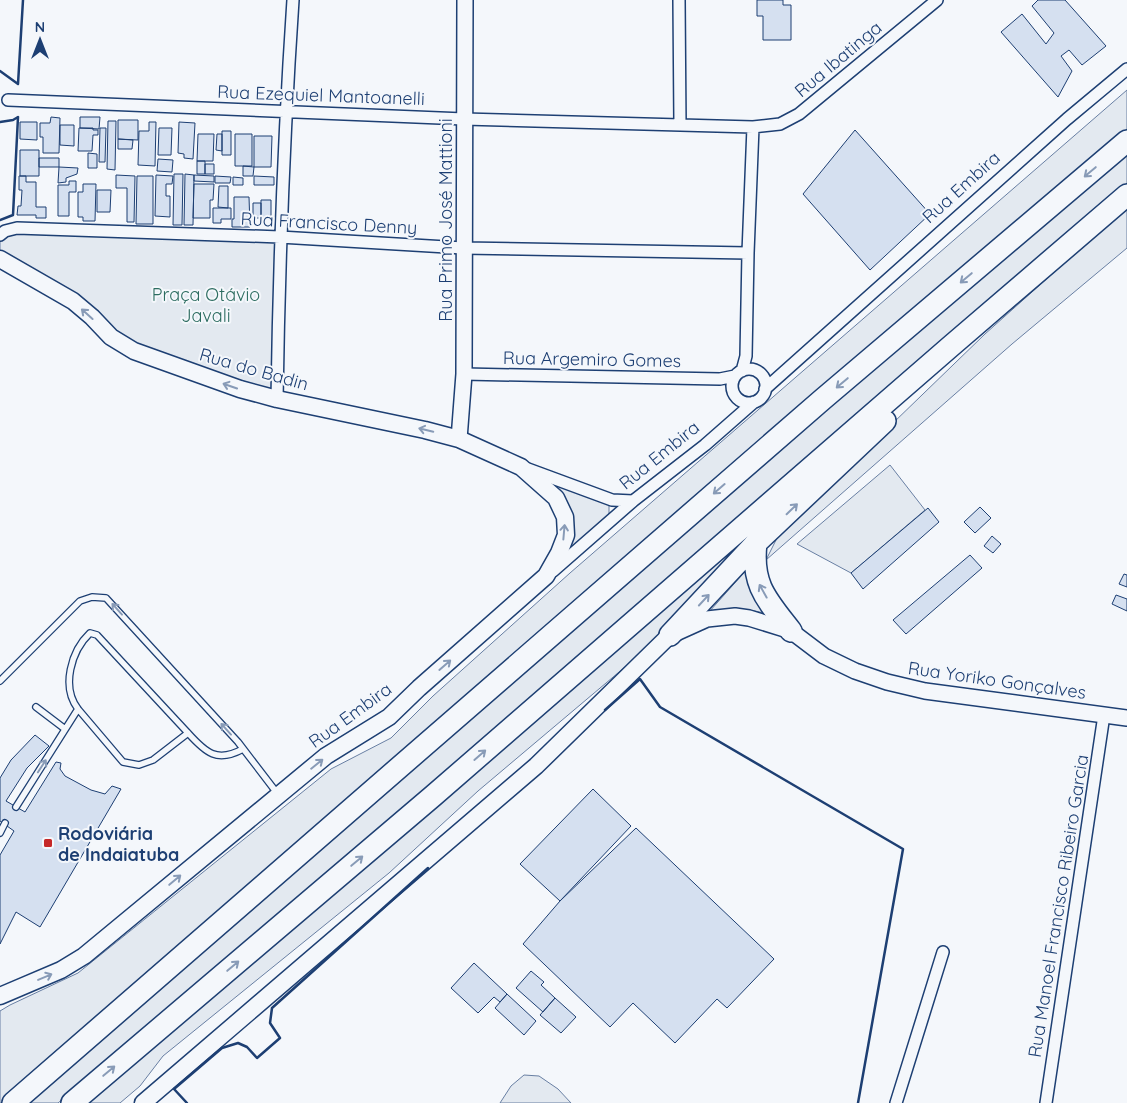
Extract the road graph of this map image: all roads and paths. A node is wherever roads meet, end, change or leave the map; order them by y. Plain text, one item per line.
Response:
1 (293, 0) edge
2 (465, 0) edge
3 (679, 0) edge
4 (938, 0) edge
5 (1127, 70) edge
6 (8, 100) dead end
7 (286, 110) junction
8 (464, 118) junction
9 (680, 125) junction
10 (753, 127) junction
11 (1127, 141) edge
12 (1127, 195) edge
13 (0, 234) edge
14 (280, 237) junction
15 (463, 248) junction
16 (748, 253) junction
17 (0, 259) edge
18 (951, 346) junction
19 (464, 374) junction
20 (739, 380) junction
21 (764, 383) junction
22 (277, 398) junction
23 (754, 402) junction
24 (729, 422) junction
25 (459, 439) junction
26 (521, 467) junction
27 (633, 501) junction
28 (756, 543) junction
29 (546, 576) junction
30 (791, 630) junction
31 (670, 635) junction
32 (0, 681) edge
33 (36, 707) dead end
34 (78, 709) junction
35 (1104, 715) junction
36 (1127, 718) edge
37 (65, 729) junction
38 (188, 733) junction
39 (243, 749) junction
40 (279, 794) junction
41 (16, 807) dead end
42 (5, 823) dead end
43 (0, 833) edge
44 (944, 952) dead end
45 (0, 996) edge
46 (12, 1103) edge
47 (72, 1103) edge
48 (143, 1103) edge
49 (896, 1103) edge
50 (1046, 1103) edge

1 - 7 street
2 - 8 street, Rua Primo José Mattioni
3 - 9 street
4 - 10 street, Rua Ibatinga
5 - 21 street, Rua Embira
6 - 7 street, Rua Ezequiel Mantoanelli
7 - 8 street, Rua Ezequiel Mantoanelli
7 - 14 street
8 - 9 street, Rua Ezequiel Mantoanelli
8 - 15 street, Rua Primo José Mattioni
9 - 10 street, Rua Ezequiel Mantoanelli
10 - 16 street
11 -> 46 highway
12 - 18 highway
13 - 14 street, Rua Francisco Denny
14 - 15 street, Rua Francisco Denny
14 - 22 street
15 - 16 street, Rua Francisco Denny
15 - 19 street, Rua Primo José Mattioni
16 - 20 street
22 -> 17 main road, Rua do Badin
28 -> 18 highway
47 -> 18 highway
19 - 20 street, Rua Argemiro Gomes
19 - 25 street, Rua Primo José Mattioni
20 - 21 street
20 - 23 street
20 - 24 street
21 - 23 street, Rua Embira
25 -> 22 main road, Rua do Badin
23 - 24 street, Rua Embira
24 - 27 street, Rua Embira
25 - 26 main road, Rua do Badin
26 - 27 street, Rua do Badin
29 -> 26 main road, Rua do Badin
27 - 29 street, Rua Embira
30 -> 28 highway
31 -> 28 highway
40 -> 29 main road, Rua Embira
30 - 31 street, Rua Yoriko Gonçalves
30 - 35 street, Rua Yoriko Gonçalves
31 - 48 main road
39 -> 32 lane
33 - 37 lane
34 - 37 lane
34 - 38 lane
34 - 38 lane
35 - 36 street, Rua Yoriko Gonçalves
35 - 50 street, Rua Manoel Francisco Ribeiro Garcia
41 -> 37 lane
38 - 39 lane
39 - 40 lane
45 -> 40 main road, Rua Embira
42 - 43 lane
44 - 49 street

